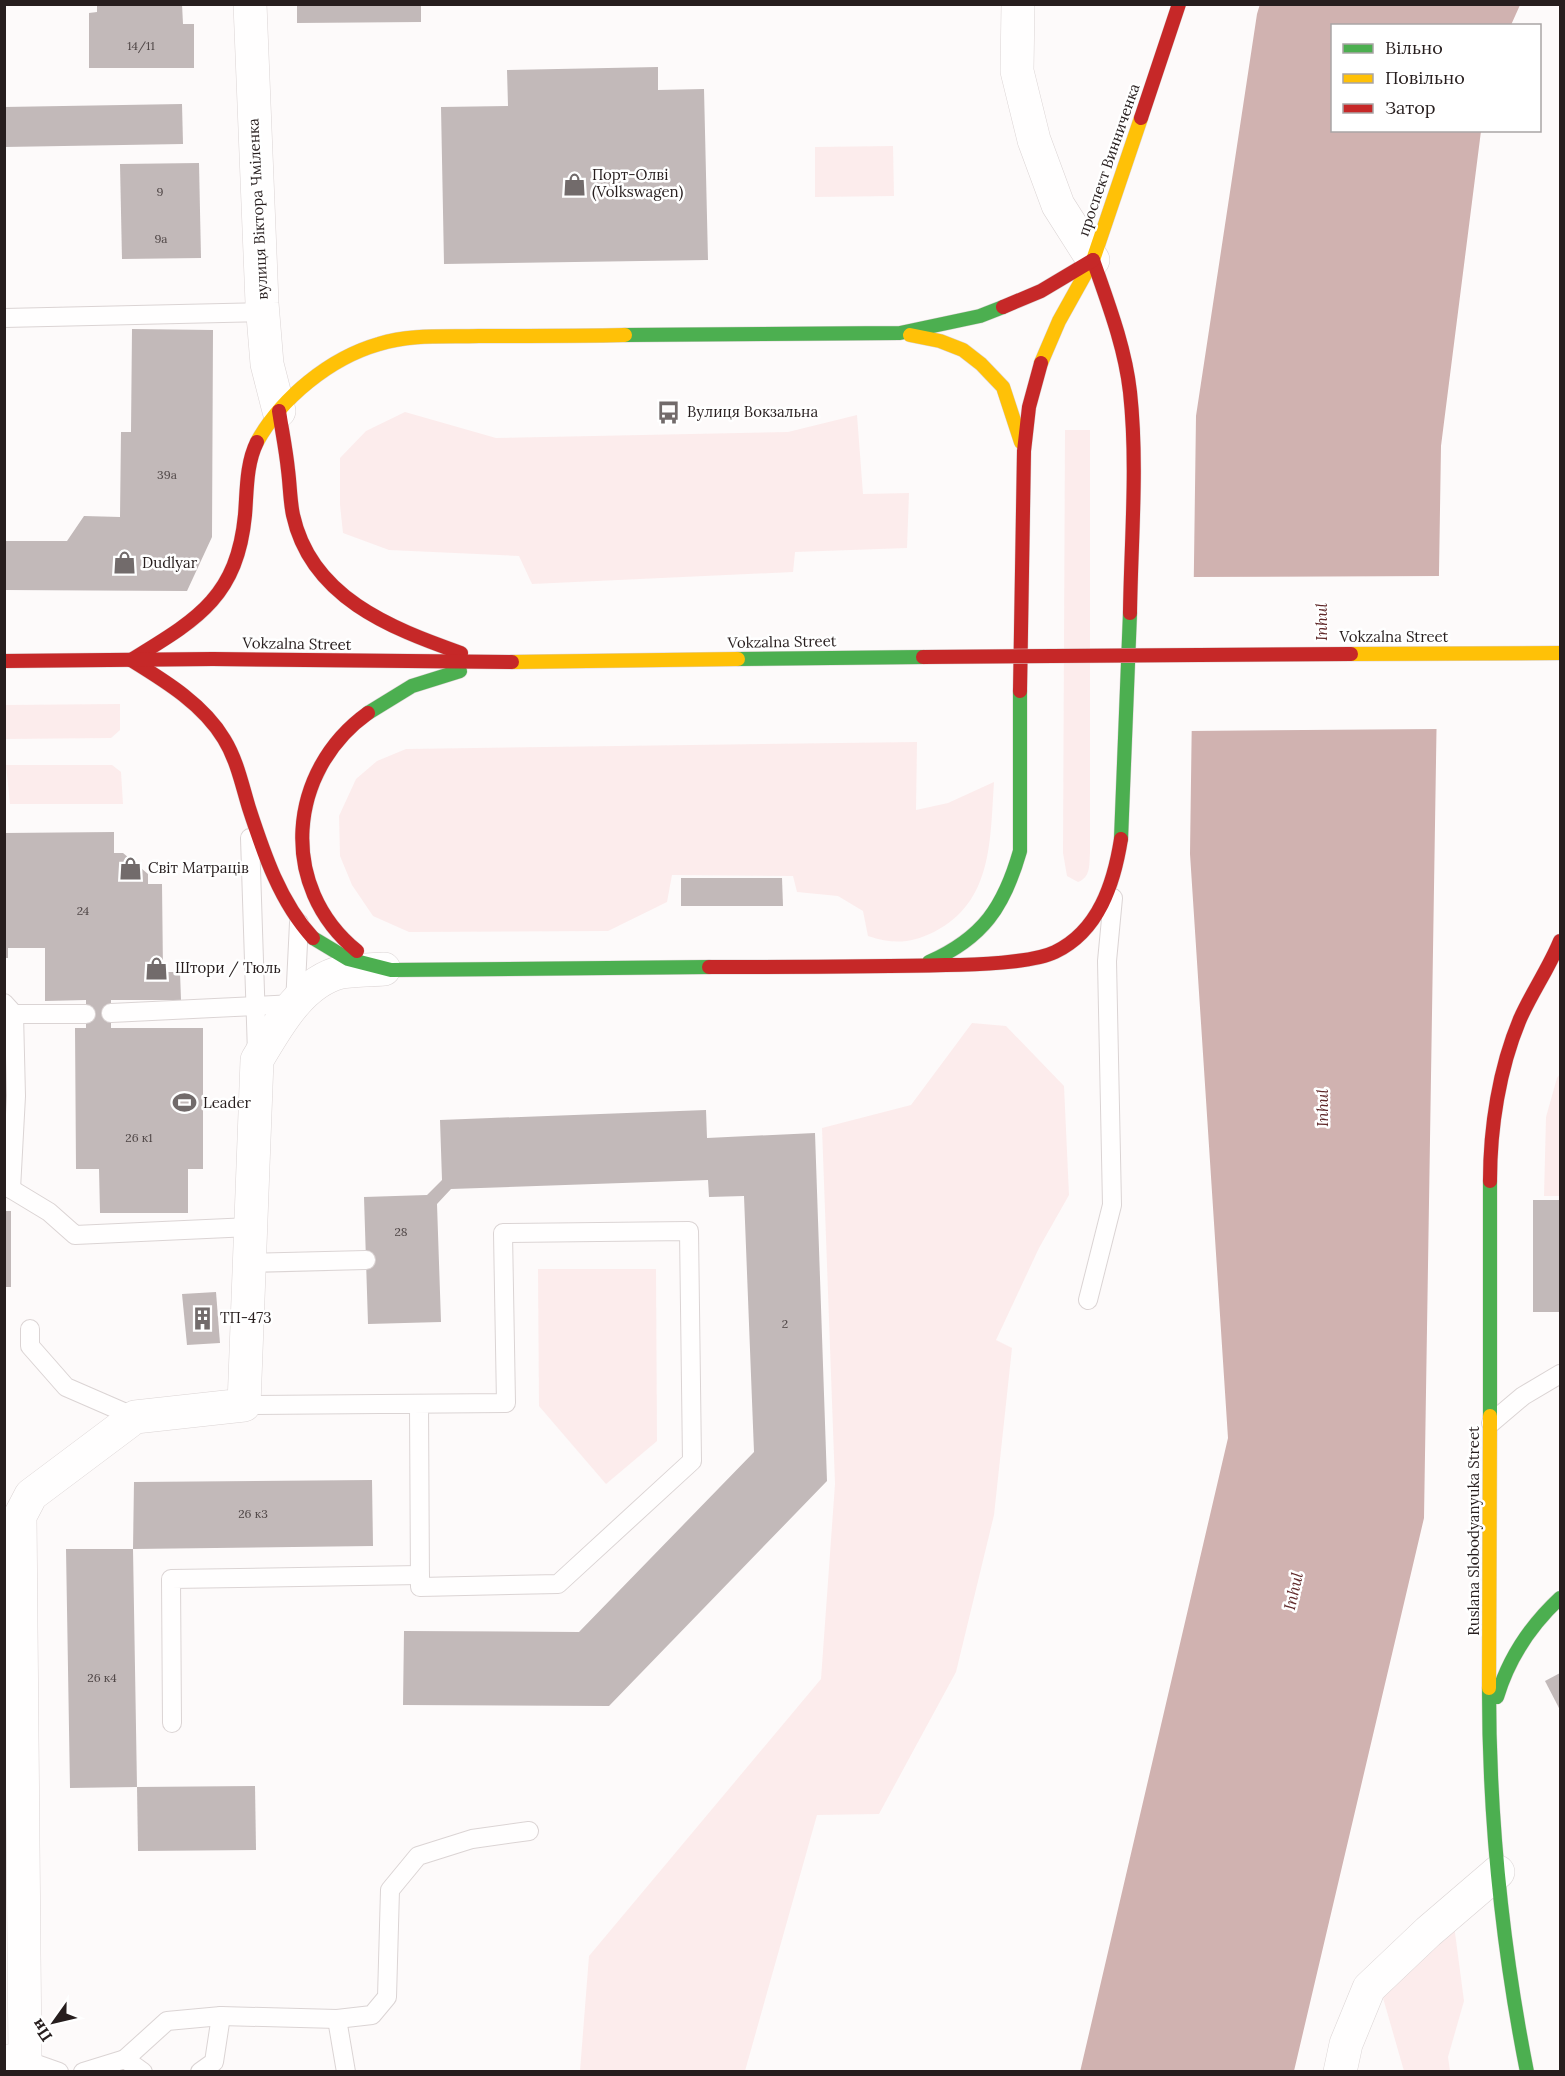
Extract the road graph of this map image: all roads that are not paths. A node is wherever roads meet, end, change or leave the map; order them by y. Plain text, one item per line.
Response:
1 (250, 4) edge
2 (1018, 4) edge
3 (1179, 4) edge
4 (1093, 260) junction
5 (262, 312) junction
6 (4, 318) edge
7 (900, 333) junction
8 (279, 411) junction
9 (1024, 451) junction
10 (1560, 653) edge
11 (131, 660) junction
12 (4, 661) edge
13 (490, 662) junction
14 (248, 803) junction
15 (303, 858) junction
16 (1116, 870) junction
17 (300, 921) junction
18 (1560, 941) edge
19 (918, 966) junction
20 (384, 969) junction
21 (1560, 976) edge
22 (1531, 995) junction
23 (296, 1004) junction
24 (257, 1007) junction
25 (9, 1008) edge
26 (111, 1013) dead end
27 (86, 1014) dead end
28 (256, 1060) junction
29 (8, 1187) edge
30 (250, 1227) junction
31 (366, 1260) dead end
32 (249, 1263) junction
33 (1088, 1300) dead end
34 (30, 1329) dead end
35 (1560, 1374) edge
36 (419, 1404) junction
37 (244, 1405) junction
38 (135, 1417) junction
39 (1491, 1423) junction
40 (420, 1575) junction
41 (1560, 1598) edge
42 (172, 1724) dead end
43 (1489, 1731) junction
44 (529, 1831) dead end
45 (1498, 1872) junction
46 (221, 2016) junction
47 (337, 2019) junction
48 (125, 2060) junction
49 (15, 2061) edge
50 (59, 2072) edge
51 (83, 2072) edge
52 (142, 2072) edge
53 (200, 2072) edge
54 (346, 2072) edge
55 (1340, 2072) edge
56 (1527, 2072) edge

1 - 5 street, вулиця Віктора Чміленка
2 - 4 street
3 - 4 main road, проспект Винниченка
4 - 7 main road
4 - 9 main road
4 - 16 main road, проспект Винниченка
5 - 6 lane
5 - 8 street, вулиця Віктора Чміленка
7 - 8 main road
7 - 9 main road
8 - 11 main road
8 - 13 main road
9 - 19 main road
10 - 13 main road, Vokzalna Street, bridge
11 - 12 main road, Vokzalna Street
11 - 13 main road, Vokzalna Street
11 - 14 main road, проспект Винниченка
13 - 15 main road
14 - 17 main road, проспект Винниченка
14 - 24 lane
15 - 17 lane
15 - 20 main road
16 - 19 main road, проспект Винниченка
16 - 33 lane
17 - 20 main road, проспект Винниченка
17 - 23 lane
18 - 22 main road, Ruslana Slobodyanyuka Street
19 - 20 main road, проспект Винниченка
20 - 23 street
21 - 22 main road
22 - 39 main road, Ruslana Slobodyanyuka Street
23 - 24 lane
23 - 28 street
24 - 26 lane
24 - 28 lane
25 - 27 lane
25 - 29 lane
28 - 30 street
29 - 30 lane
30 - 32 street
31 - 32 lane
32 - 37 street
34 - 38 lane
35 - 39 lane
36 - 37 lane
36 - 40 lane
36 - 40 lane
37 - 38 street
38 - 49 street
39 - 43 main road, Ruslana Slobodyanyuka Street
40 - 42 lane
41 - 43 main road
43 - 45 main road, Ruslana Slobodyanyuka Street
44 - 47 lane
45 - 55 street
45 - 56 main road, Ruslana Slobodyanyuka Street
46 - 47 lane
46 - 48 lane
46 - 53 lane
47 - 54 lane
48 - 51 lane
48 - 52 lane
49 - 50 lane

